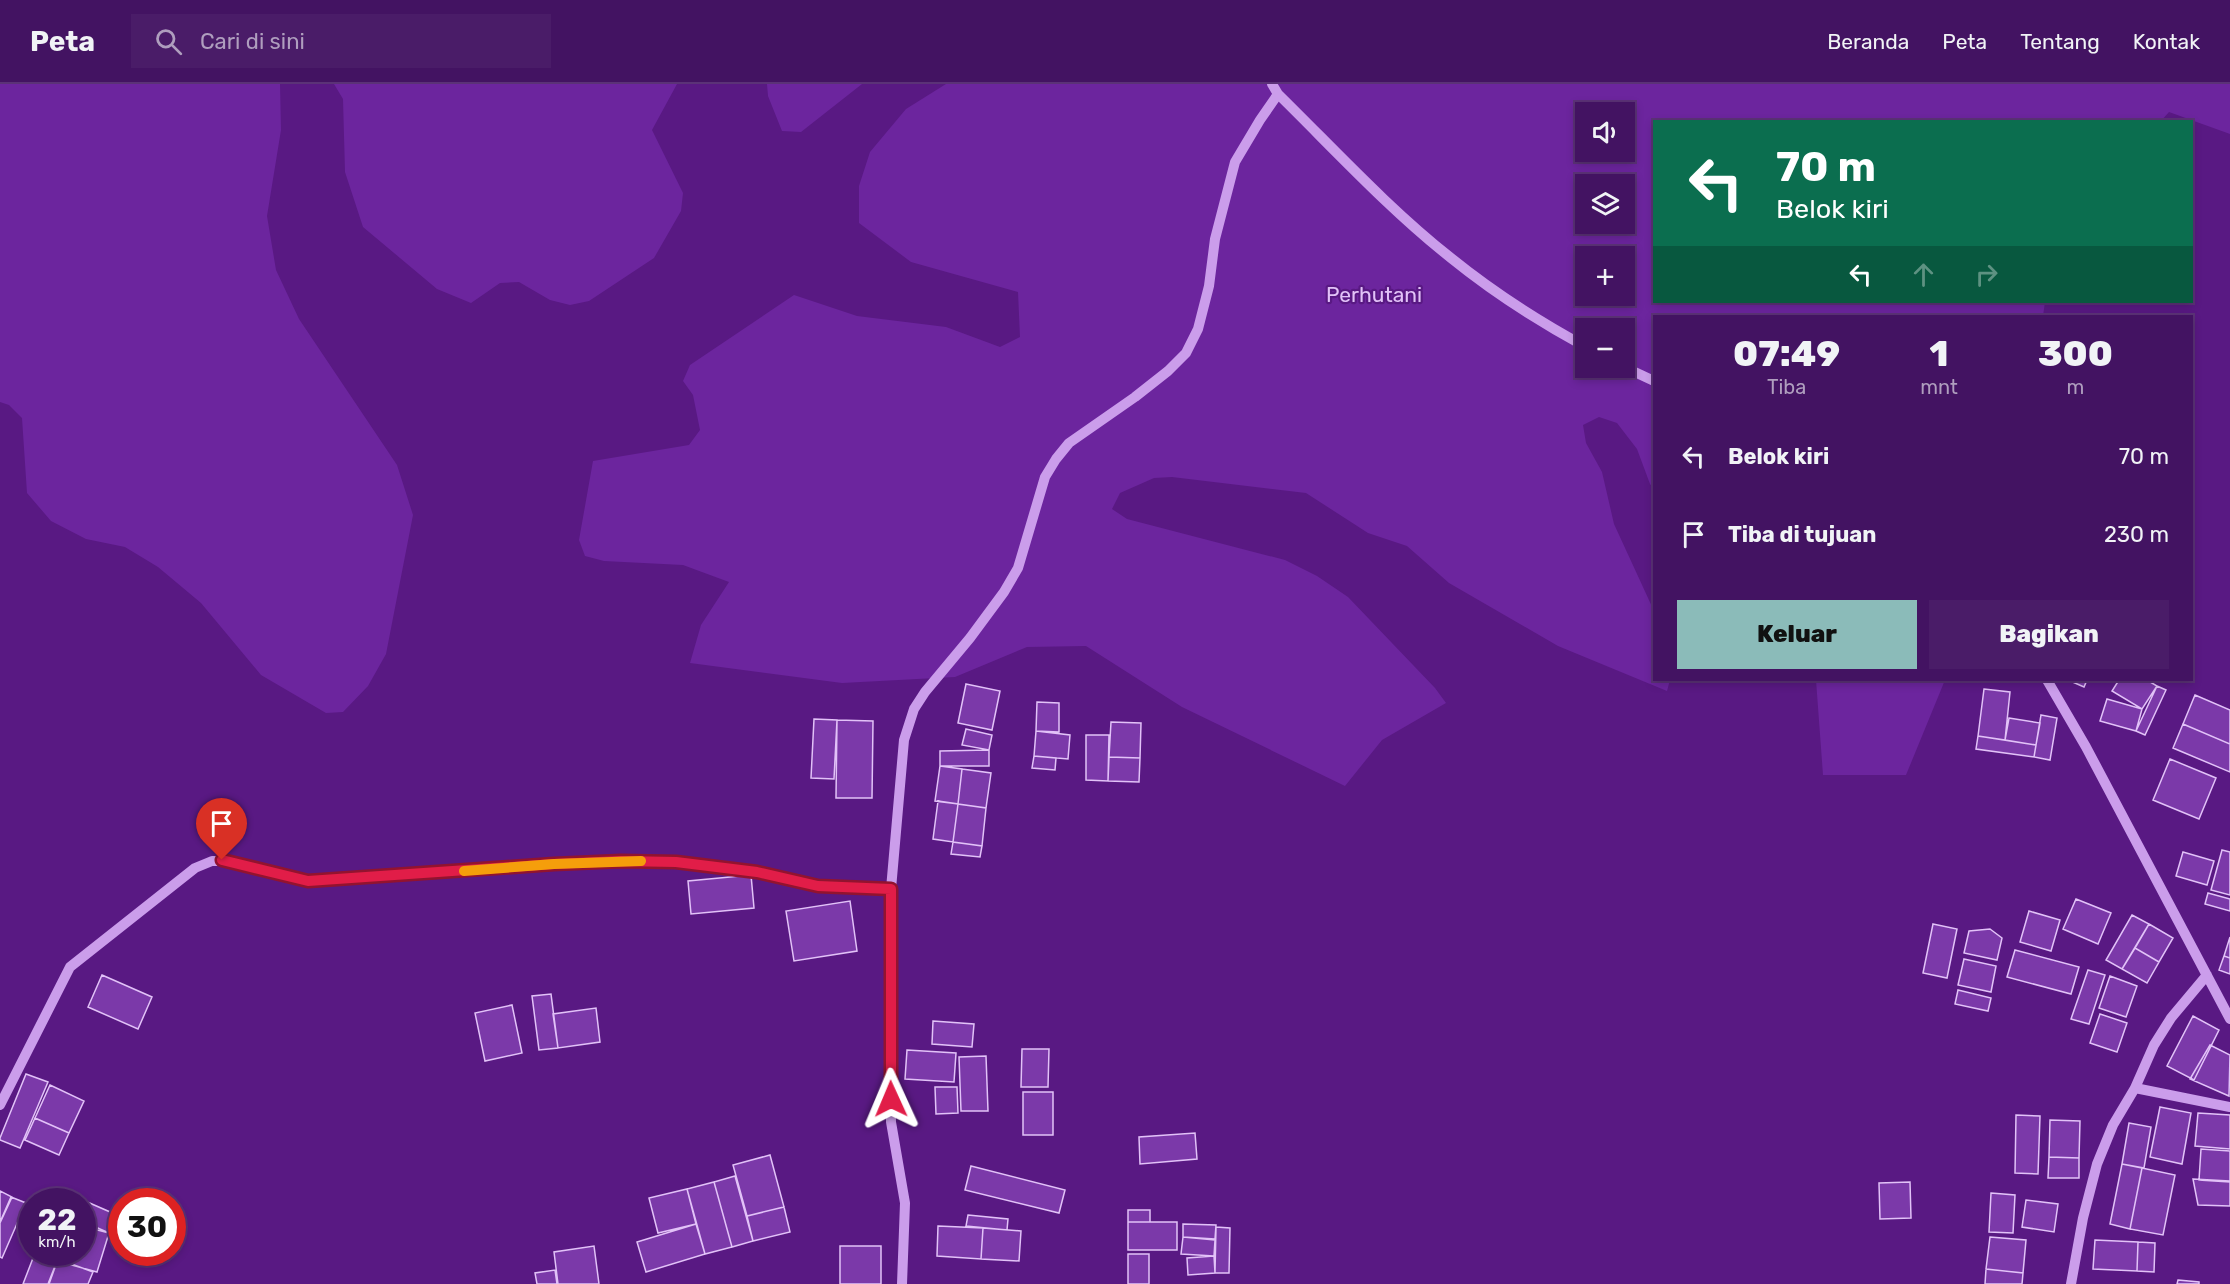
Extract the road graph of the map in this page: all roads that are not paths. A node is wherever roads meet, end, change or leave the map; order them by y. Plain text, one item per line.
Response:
1 (1275, 89) edge
2 (1575, 341) edge
3 (1635, 373) edge
4 (1653, 381) edge
5 (2048, 681) edge
6 (891, 889) junction
7 (2207, 975) junction
8 (2230, 1019) edge
9 (2135, 1088) junction
10 (0, 1105) edge
11 (2230, 1107) edge
12 (903, 1284) edge
13 (2071, 1284) edge

1 - 2 street
1 - 6 street
3 - 4 street
5 - 7 street
6 - 10 street
6 - 12 street
7 - 8 street
7 - 9 street
9 - 11 street
9 - 13 street

